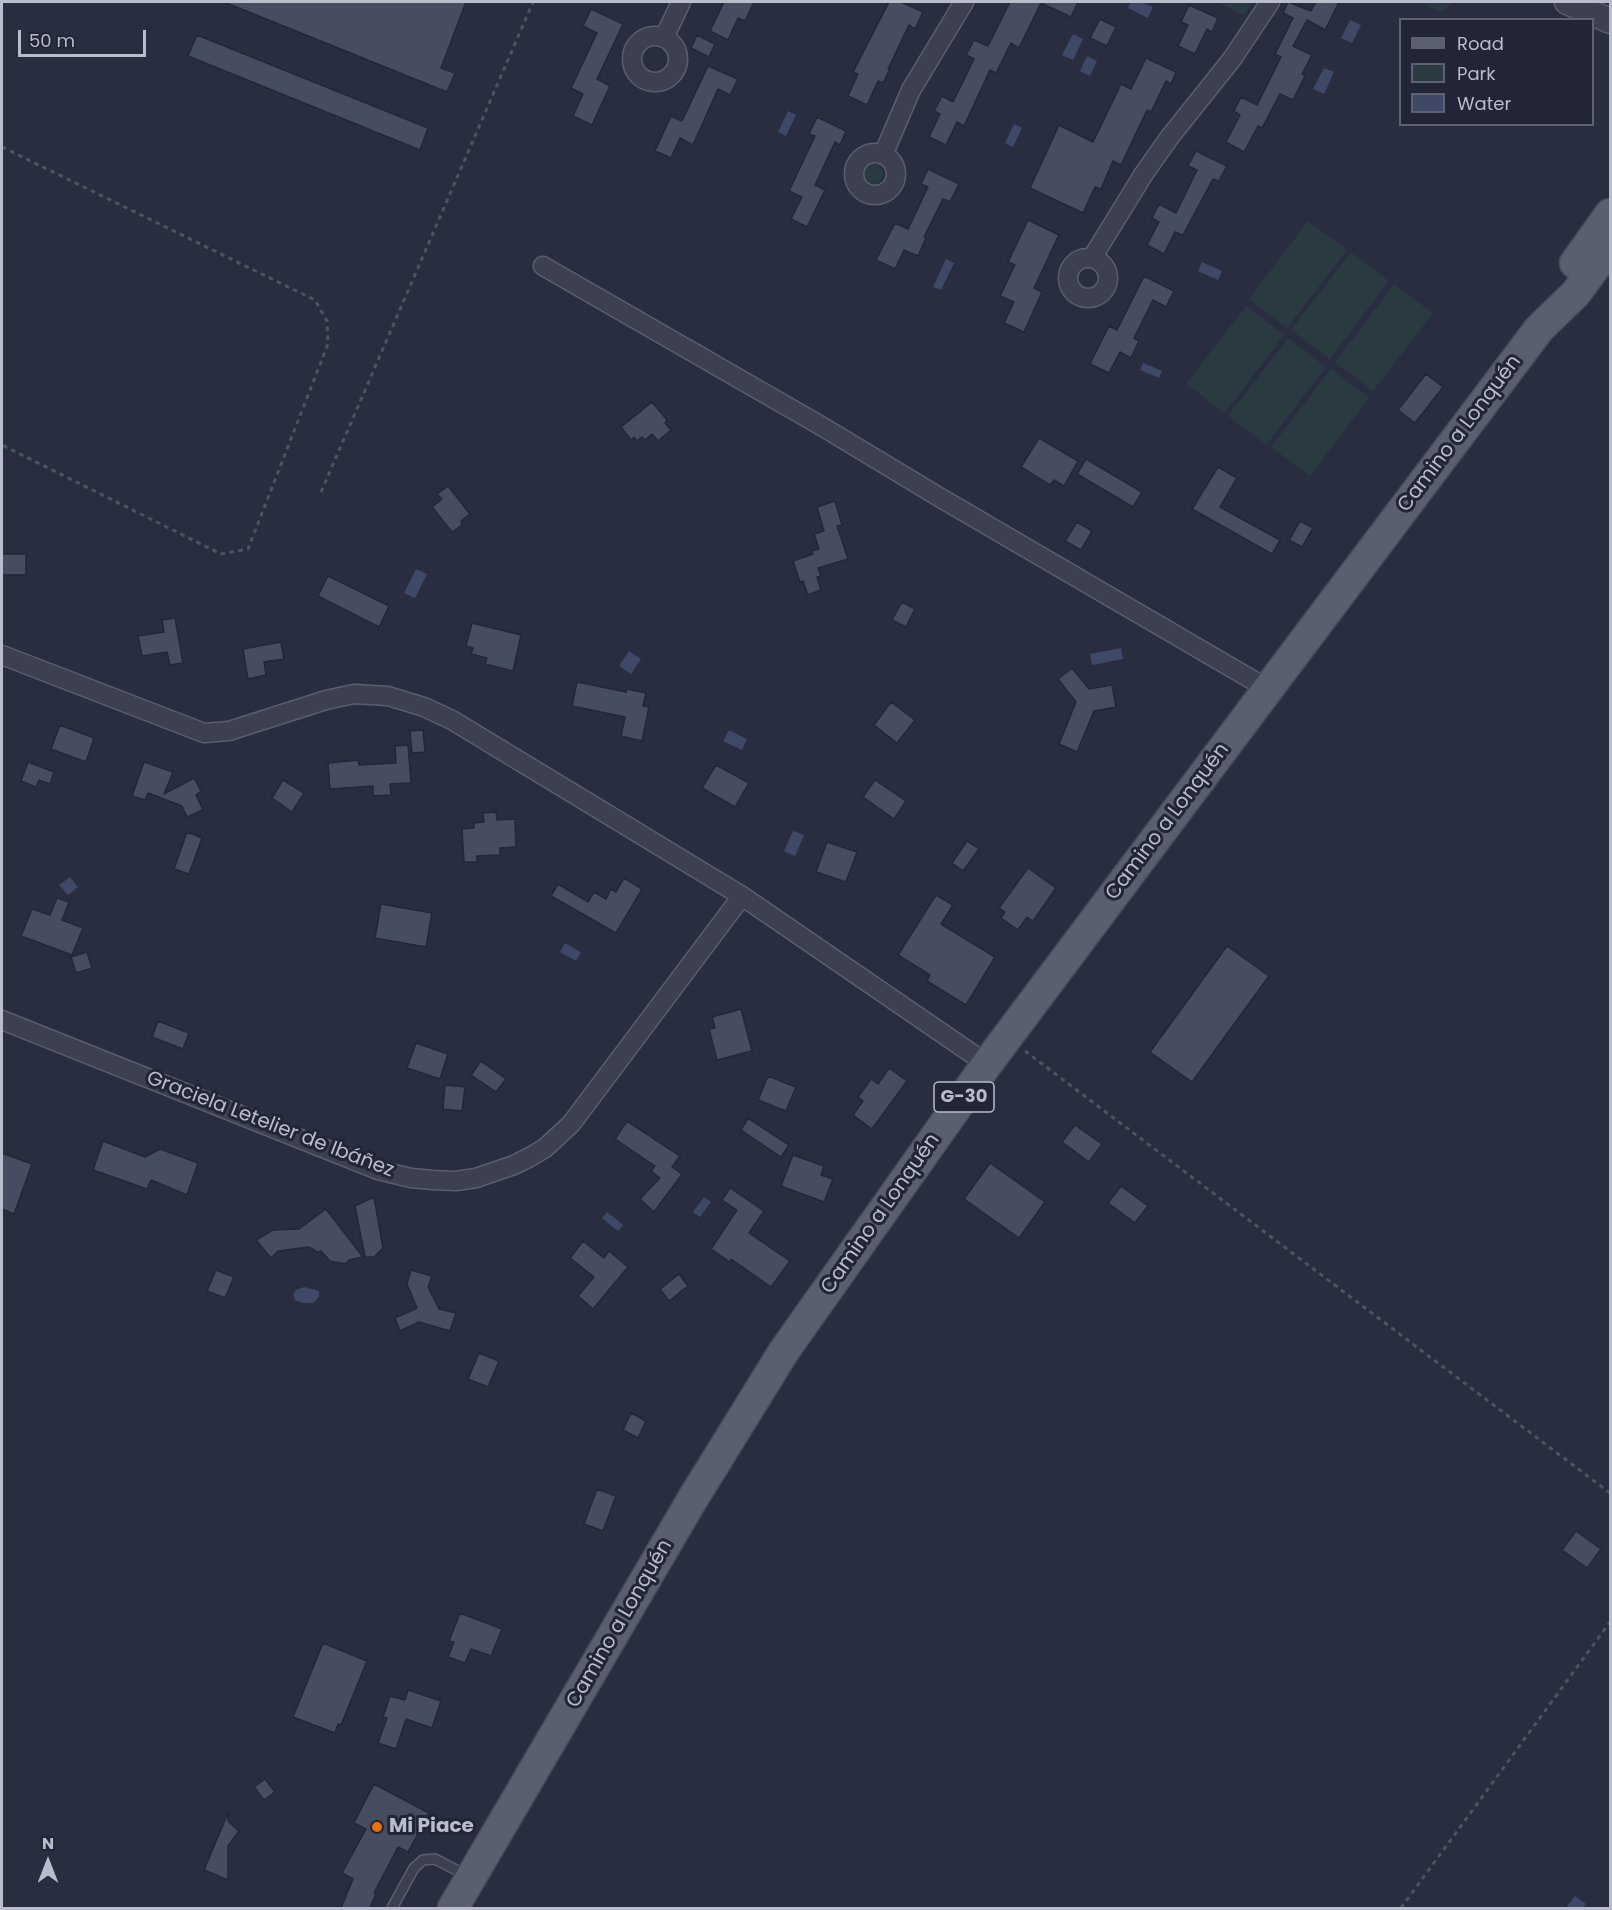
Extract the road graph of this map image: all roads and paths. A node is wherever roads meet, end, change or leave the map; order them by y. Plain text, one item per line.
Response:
1 (533, 2) edge
2 (681, 2) edge
3 (964, 2) edge
4 (1270, 2) edge
5 (1567, 2) edge
6 (1611, 21) edge
7 (664, 38) dead end
8 (2, 147) edge
9 (883, 155) dead end
10 (1611, 214) edge
11 (1611, 248) edge
12 (1092, 258) dead end
13 (543, 266) dead end
14 (1539, 329) junction
15 (2, 445) edge
16 (321, 492) dead end
17 (2, 655) edge
18 (1268, 688) junction
19 (742, 896) junction
20 (2, 1020) edge
21 (1006, 1038) junction
22 (987, 1064) junction
23 (1611, 1493) edge
24 (1611, 1622) edge
25 (471, 1877) junction
26 (392, 1908) edge
27 (453, 1908) edge
28 (1401, 1908) edge

1 - 16 path
2 - 7 street
3 - 9 street
4 - 12 street
5 - 6 street
8 - 15 path
10 - 14 main road, Camino a Lonquén / G-30
11 - 14 main road, Camino a Lonquén / G-30
13 - 18 street
14 - 18 main road, Camino a Lonquén / G-30
17 - 19 street
18 - 21 main road, Camino a Lonquén / G-30
19 - 20 street, Graciela Letelier de Ibáñez
19 - 22 street
21 - 22 main road, Camino a Lonquén / G-30
21 - 23 path
22 - 25 main road, Camino a Lonquén / G-30
24 - 28 path
25 - 26 lane
25 - 27 main road, Camino a Lonquén / G-30

